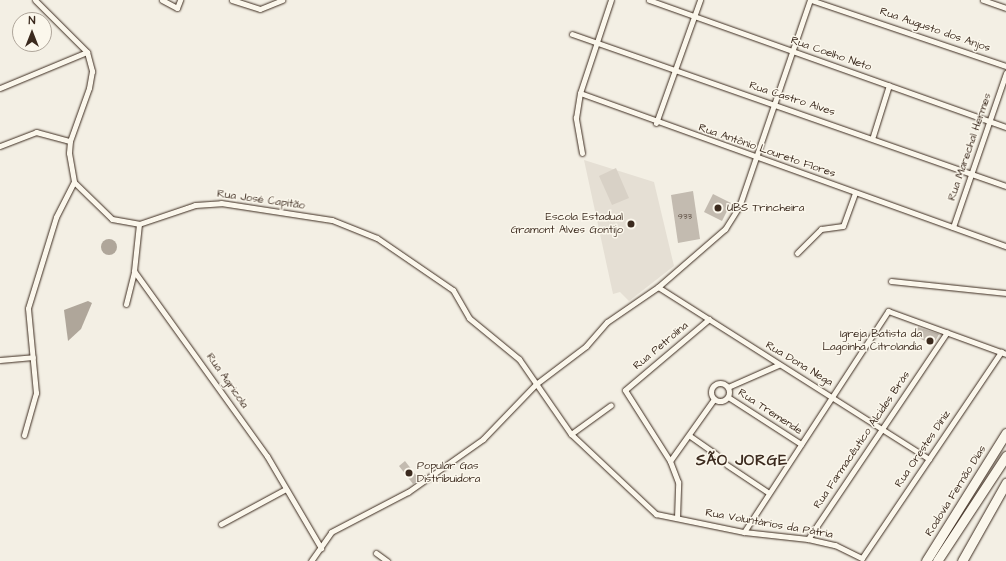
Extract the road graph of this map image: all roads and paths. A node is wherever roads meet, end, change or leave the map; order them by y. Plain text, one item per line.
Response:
1 (35, 0) edge
2 (162, 0) edge
3 (180, 0) edge
4 (232, 0) edge
5 (282, 0) edge
6 (611, 0) edge
7 (649, 0) edge
8 (700, 0) edge
9 (810, 0) edge
10 (983, 0) edge
11 (1006, 8) edge
12 (694, 16) junction
13 (572, 34) dead end
14 (596, 41) junction
15 (87, 52) junction
16 (794, 52) junction
17 (1006, 66) edge
18 (676, 71) junction
19 (1006, 73) edge
20 (889, 85) junction
21 (0, 88) edge
22 (580, 93) junction
23 (775, 105) junction
24 (989, 121) junction
25 (656, 123) junction
26 (1006, 127) edge
27 (873, 136) junction
28 (70, 141) junction
29 (0, 146) edge
30 (582, 153) dead end
31 (757, 156) junction
32 (970, 174) junction
33 (74, 182) junction
34 (1006, 186) edge
35 (855, 193) junction
36 (139, 224) junction
37 (953, 227) junction
38 (1006, 246) edge
39 (797, 254) dead end
40 (134, 271) junction
41 (891, 281) dead end
42 (658, 287) junction
43 (1006, 293) edge
44 (126, 304) dead end
45 (709, 319) junction
46 (946, 332) junction
47 (1004, 353) edge
48 (33, 357) junction
49 (0, 360) edge
50 (778, 365) junction
51 (536, 384) junction
52 (728, 387) junction
53 (728, 397) junction
54 (834, 397) junction
55 (714, 399) junction
56 (611, 405) dead end
57 (1006, 424) edge
58 (881, 428) junction
59 (1006, 433) edge
60 (571, 434) junction
61 (24, 435) dead end
62 (690, 436) junction
63 (801, 444) junction
64 (716, 454) dead end
65 (1006, 456) edge
66 (929, 459) junction
67 (670, 461) junction
68 (727, 465) dead end
69 (983, 471) junction
70 (1006, 483) edge
71 (284, 490) junction
72 (769, 493) junction
73 (677, 518) junction
74 (221, 524) dead end
75 (744, 532) junction
76 (808, 539) junction
77 (320, 548) junction
78 (376, 553) dead end
79 (862, 558) joint
80 (311, 561) edge
81 (387, 561) edge
82 (926, 561) edge
83 (937, 561) edge
84 (962, 561) edge

1 - 15 street
2 - 3 street
4 - 5 street
6 - 14 street
7 - 12 street, Rua Coelho Neto
8 - 12 street
9 - 16 street
9 - 17 street, Rua Augusto dos Anjos
10 - 11 street
12 - 16 street, Rua Coelho Neto
12 - 18 street
13 - 14 street, Rua Castro Alves
14 - 18 street, Rua Castro Alves
14 - 22 street
15 - 21 street
15 - 28 street
16 - 20 street, Rua Coelho Neto
16 - 23 street
18 - 23 street, Rua Castro Alves
18 - 25 street
19 - 24 street, Rua Marechal Hermes
20 - 24 street, Rua Coelho Neto
20 - 27 street
22 - 25 street, Rua Antônio Loureto Flores
22 - 30 street
23 - 27 street, Rua Castro Alves
23 - 31 street
24 - 26 street, Rua Coelho Neto
24 - 32 street, Rua Marechal Hermes
25 - 31 street, Rua Antônio Loureto Flores
27 - 32 street, Rua Castro Alves
28 - 29 street
28 - 33 street
31 - 35 street, Rua Antônio Loureto Flores
31 - 42 street
32 - 34 street, Rua Castro Alves
32 - 37 street, Rua Marechal Hermes
33 - 36 street, Rua José Capitão
33 - 48 street
35 - 37 street, Rua Antônio Loureto Flores
35 - 39 street
36 - 40 street
36 - 51 street, Rua José Capitão
37 - 38 street, Rua Antônio Loureto Flores
40 - 44 street
40 - 71 street, Rua Agricola
41 - 43 street
42 - 45 street, Rua Dona Nega
42 - 51 street
45 - 50 street, Rua Dona Nega
45 - 67 street, Rua Petrolina
46 - 47 street
46 - 54 street
46 - 58 street, Rua Farmacêutico Alcides Brás
47 - 66 street, Rua Orestes Diniz
48 - 49 street
48 - 61 street
50 - 52 street
50 - 54 street, Rua Dona Nega
51 - 60 street, Rua Voluntários da Pátria
51 - 77 street
52 - 53 street
52 - 55 street
53 - 55 street
53 - 63 street, Rua Tremende
54 - 58 street, Rua Dona Nega
54 - 63 street
55 - 62 street
56 - 60 street
57 - 69 highway
58 - 66 street, Rua Dona Nega
58 - 76 street, Rua Farmacêutico Alcides Brás
59 - 69 highway, Rodovia Fernão Dias
60 - 73 street, Rua Voluntários da Pátria
62 - 64 street
62 - 67 street
63 - 72 street
65 - 83 highway, Rodovia Fernão Dias
66 - 79 street, Rua Orestes Diniz
67 - 73 street
68 - 72 street
69 - 82 highway, Rodovia Fernão Dias
70 - 84 highway
71 - 74 street
71 - 77 street, Rua Agricola
72 - 75 street
73 - 75 street, Rua Voluntários da Pátria
75 - 76 street, Rua Voluntários da Pátria
76 - 79 street, Rua Voluntários da Pátria
77 - 80 street
78 - 81 street

